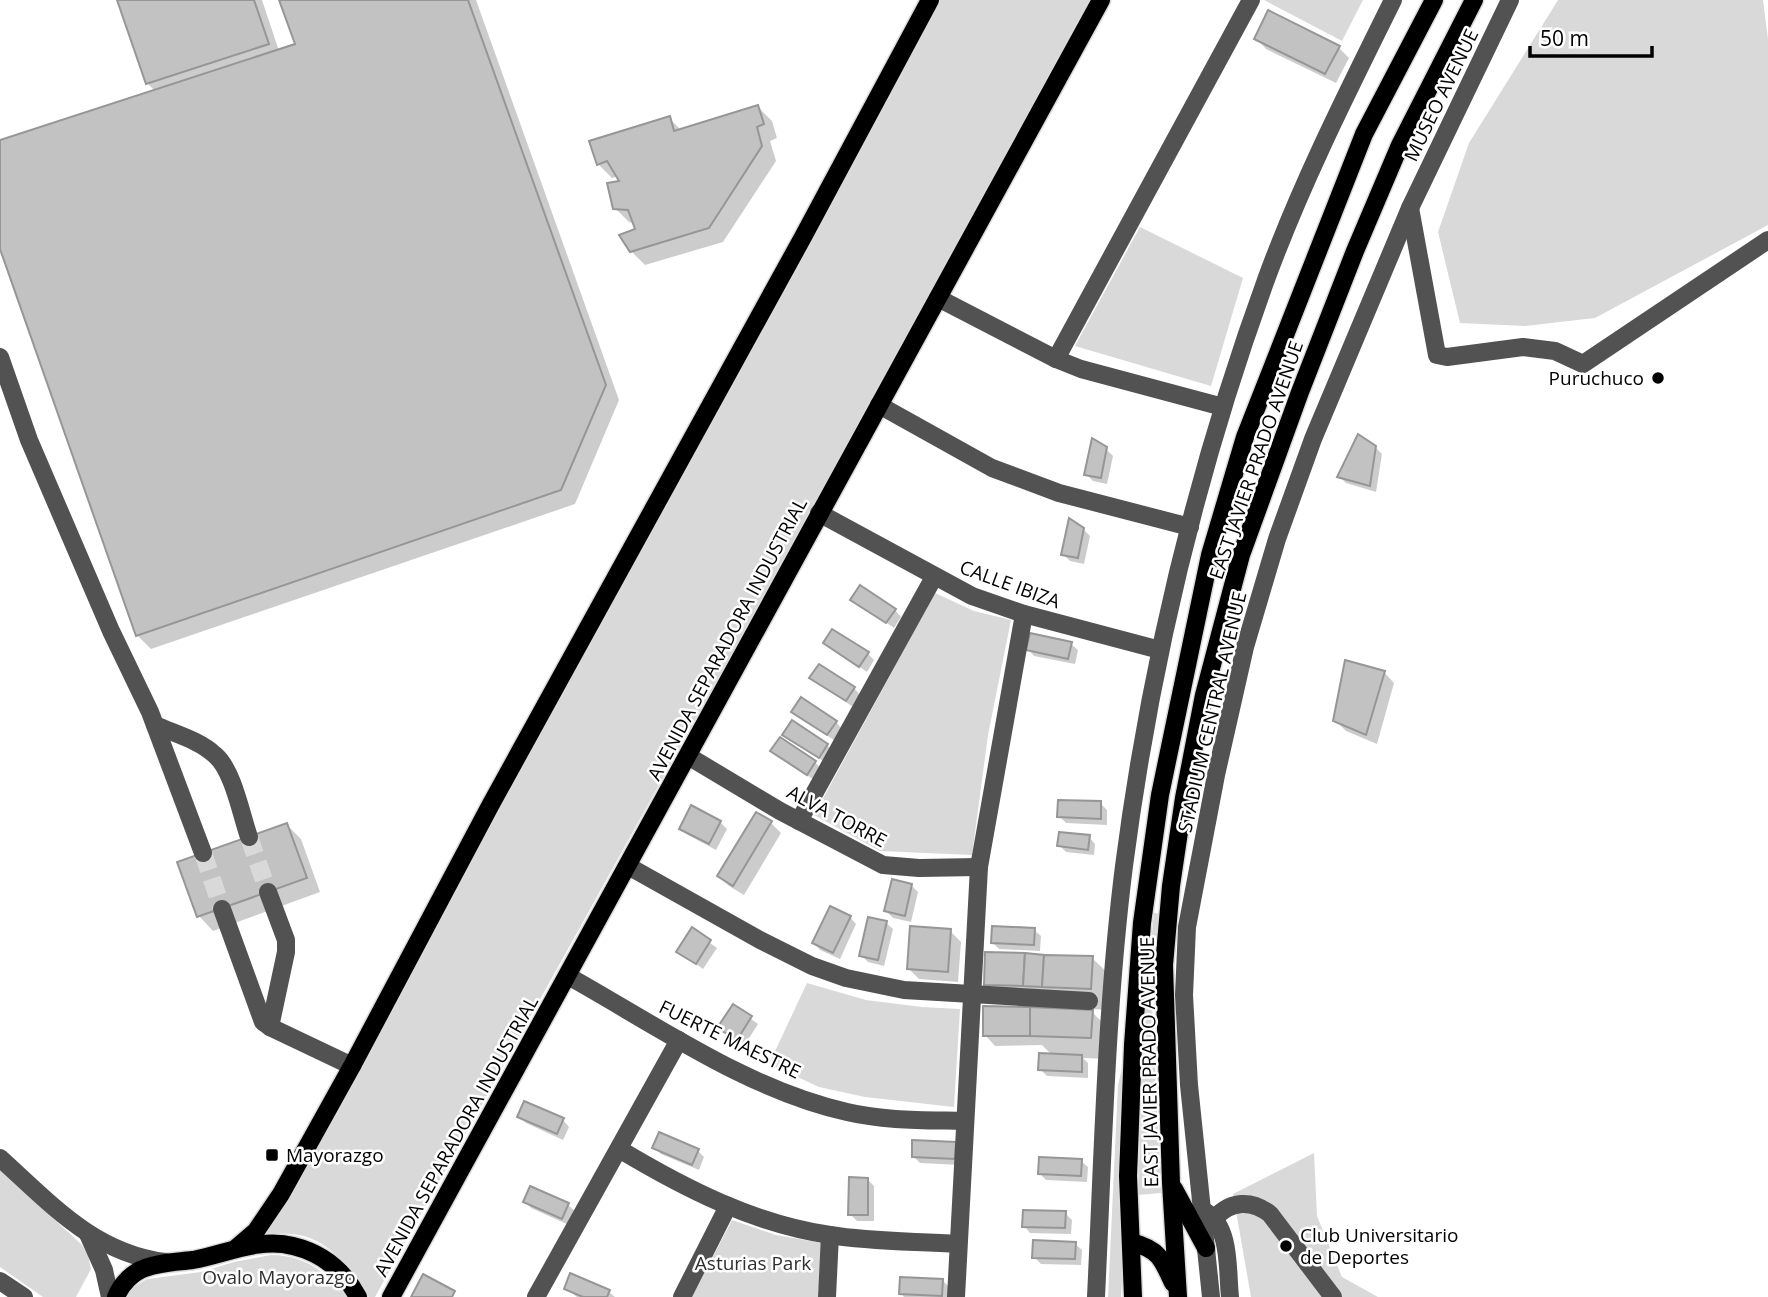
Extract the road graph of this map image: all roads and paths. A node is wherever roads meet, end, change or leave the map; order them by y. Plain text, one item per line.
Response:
1 (930, 0) edge
2 (1101, 0) edge
3 (1251, 0) edge
4 (1393, 0) edge
5 (1434, 0) edge
6 (1475, 0) edge
7 (1510, 0) edge
8 (1410, 208) junction
9 (1768, 240) edge
10 (938, 298) junction
11 (0, 357) edge
12 (1056, 359) junction
13 (879, 405) junction
14 (1223, 407) junction
15 (819, 513) junction
16 (1190, 527) junction
17 (934, 578) junction
18 (1024, 614) junction
19 (1160, 650) junction
20 (155, 725) junction
21 (688, 756) junction
22 (799, 821) junction
23 (249, 837) tunnel mouth
24 (203, 853) tunnel mouth
25 (628, 866) junction
26 (979, 867) junction
27 (268, 892) tunnel mouth
28 (222, 909) tunnel mouth
29 (568, 976) junction
30 (972, 993) junction
31 (1089, 1001) dead end
32 (270, 1027) junction
33 (679, 1040) junction
34 (352, 1066) junction
35 (965, 1121) junction
36 (619, 1149) junction
37 (0, 1158) edge
38 (1171, 1183) junction
39 (727, 1206) junction
40 (1209, 1214) junction
41 (88, 1234) junction
42 (830, 1235) junction
43 (1131, 1242) junction
44 (958, 1244) junction
45 (1206, 1248) junction
46 (235, 1250) junction
47 (165, 1262) junction
48 (0, 1281) edge
49 (1178, 1295) edge
50 (24, 1297) edge
51 (110, 1297) edge
52 (116, 1297) edge
53 (358, 1297) edge
54 (391, 1297) edge
55 (536, 1297) edge
56 (682, 1297) edge
57 (827, 1297) edge
58 (956, 1297) edge
59 (1096, 1297) edge
60 (1133, 1297) edge
61 (1211, 1297) edge
62 (1230, 1297) edge
63 (1333, 1297) edge

1 - 34 main road
2 - 10 main road, AVENIDA SEPARADORA INDUSTRIAL
3 - 12 street
4 - 14 street
5 - 43 main road, EAST JAVIER PRADO AVENUE
6 - 38 main road, EAST JAVIER PRADO AVENUE
7 - 8 street, MUSEO AVENUE
8 - 9 street
8 - 40 street, STADIUM CENTRAL AVENUE
10 - 12 street
10 - 13 main road, AVENIDA SEPARADORA INDUSTRIAL
11 - 20 street
12 - 14 street
13 - 15 main road, AVENIDA SEPARADORA INDUSTRIAL
13 - 16 street
14 - 16 street
15 - 17 street, CALLE IBIZA
15 - 21 main road, AVENIDA SEPARADORA INDUSTRIAL
16 - 19 street
17 - 18 street, CALLE IBIZA
17 - 22 street
18 - 19 street, CALLE IBIZA
18 - 26 street
19 - 59 street
20 - 23 street
20 - 24 street
21 - 22 street, ALVA TORRE
21 - 25 main road, AVENIDA SEPARADORA INDUSTRIAL
22 - 26 street, ALVA TORRE
25 - 29 main road, AVENIDA SEPARADORA INDUSTRIAL
25 - 30 street
26 - 30 street
27 - 32 street
28 - 32 street
29 - 33 street, FUERTE MAESTRE
29 - 54 main road, AVENIDA SEPARADORA INDUSTRIAL
30 - 31 street
30 - 35 street
32 - 34 street
33 - 35 street, FUERTE MAESTRE
33 - 36 street
34 - 46 main road
35 - 44 street
36 - 39 street
36 - 55 street
37 - 41 street
38 - 45 main road
38 - 49 main road, EAST JAVIER PRADO AVENUE
39 - 42 street
39 - 56 street
40 - 45 street, STADIUM CENTRAL AVENUE
40 - 62 street, STADIUM CENTRAL AVENUE
40 - 63 street
41 - 47 street
41 - 51 street
42 - 44 street
42 - 57 street
43 - 49 main road
43 - 60 main road, EAST JAVIER PRADO AVENUE
44 - 58 street
45 - 61 street, STADIUM CENTRAL AVENUE
46 - 47 main road
46 - 53 main road
47 - 52 main road
48 - 50 street

